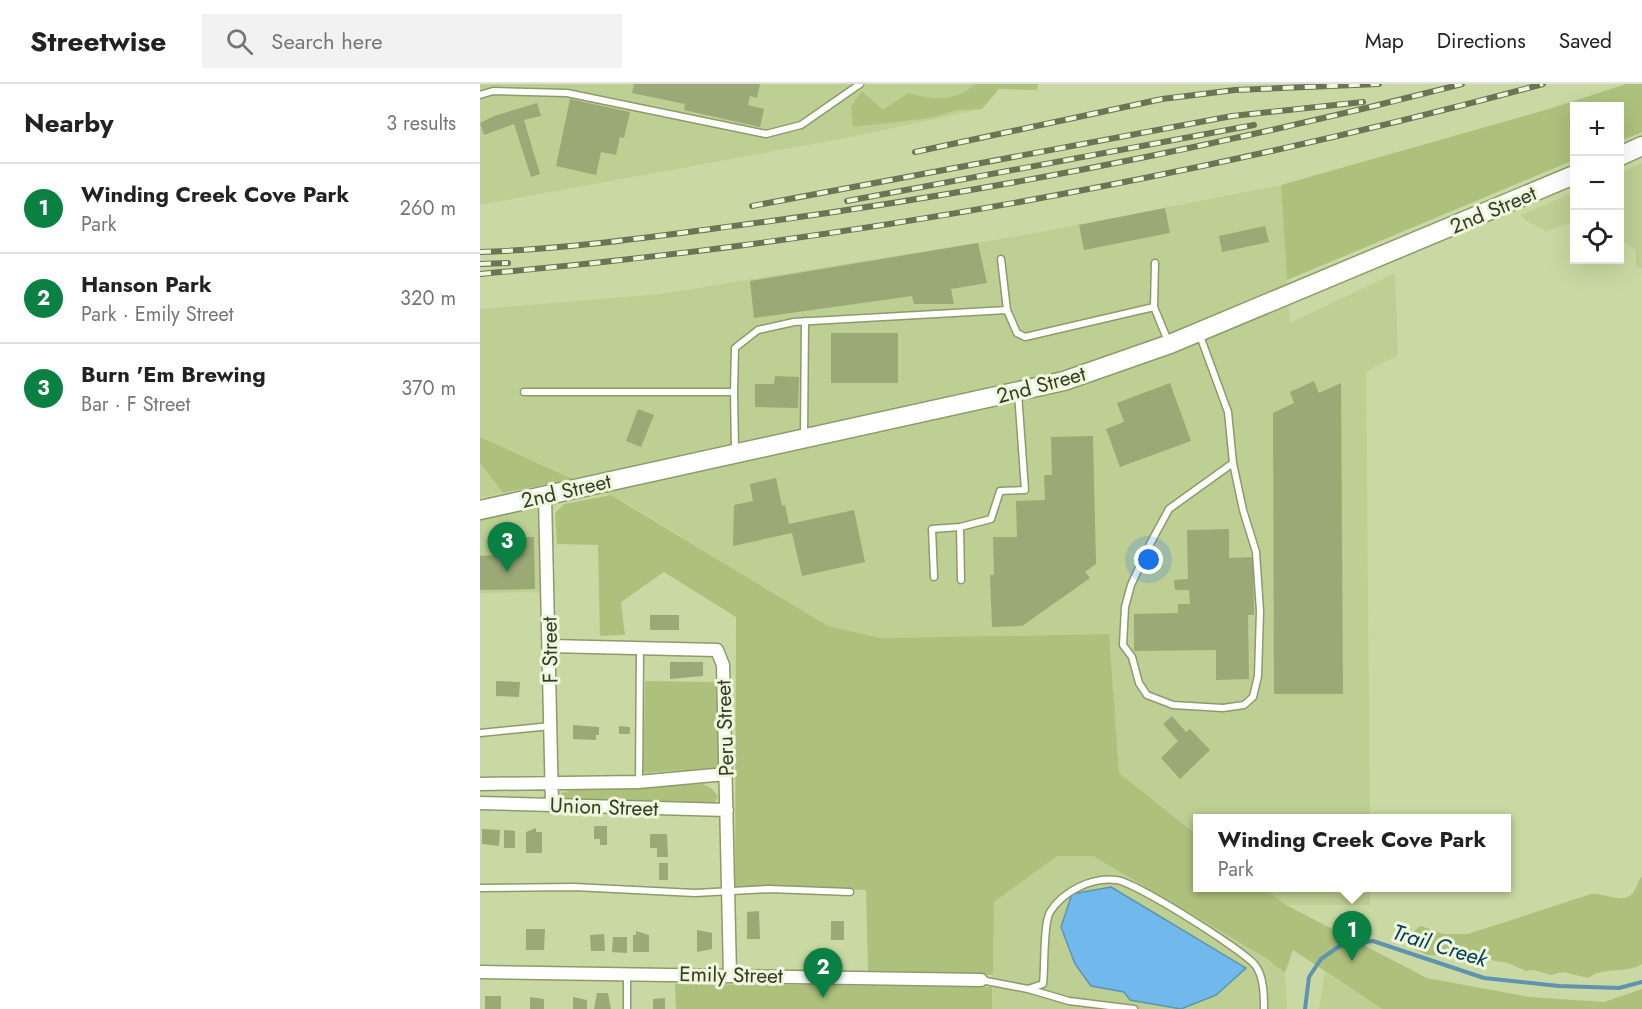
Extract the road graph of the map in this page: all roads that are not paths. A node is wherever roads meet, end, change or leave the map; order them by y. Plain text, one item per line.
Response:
1 (860, 84) edge
2 (480, 95) edge
3 (1642, 146) edge
4 (1624, 154) edge
5 (1570, 177) edge
6 (1001, 259) dead end
7 (1155, 263) dead end
8 (1154, 307) junction
9 (1007, 310) junction
10 (805, 321) junction
11 (1199, 332) junction
12 (1170, 344) junction
13 (524, 392) dead end
14 (734, 392) junction
15 (1018, 392) junction
16 (804, 439) junction
17 (736, 454) junction
18 (1233, 463) junction
19 (545, 496) junction
20 (480, 510) edge
21 (960, 527) junction
22 (934, 577) dead end
23 (961, 580) dead end
24 (550, 646) junction
25 (640, 647) junction
26 (551, 726) junction
27 (480, 733) edge
28 (726, 774) junction
29 (639, 782) junction
30 (480, 784) edge
31 (552, 785) junction
32 (480, 803) edge
33 (552, 805) junction
34 (728, 810) junction
35 (480, 888) edge
36 (729, 892) junction
37 (850, 892) dead end
38 (480, 972) edge
39 (627, 974) junction
40 (730, 975) junction
41 (981, 980) joint
42 (1028, 988) junction
43 (627, 1009) edge
44 (1134, 1009) edge
45 (1264, 1009) edge

1 - 2 lane
3 - 4 main road
5 - 11 main road, 2nd Street
6 - 9 lane
7 - 8 lane
8 - 9 lane
8 - 12 lane
9 - 10 lane
10 - 14 lane
10 - 16 lane
11 - 12 main road, 2nd Street
11 - 18 lane
12 - 15 main road, 2nd Street
13 - 14 lane
14 - 17 lane
15 - 16 main road, 2nd Street
15 - 21 lane
16 - 17 main road, 2nd Street
17 - 19 main road, 2nd Street
18 - 18 lane
19 - 20 main road, 2nd Street
19 - 24 street, F Street
21 - 22 lane
21 - 23 lane
24 - 25 street, Peru Street
24 - 26 street, F Street
25 - 28 street, Peru Street
25 - 29 lane
26 - 27 lane
26 - 31 street, F Street
28 - 29 street, Union Street
28 - 34 street, Peru Street
29 - 31 street, Union Street
30 - 31 street, Union Street
31 - 33 street, F Street
32 - 33 street, Union Street
33 - 34 street, Union Street
34 - 36 street, Peru Street
35 - 36 lane
36 - 37 lane
36 - 40 street, Peru Street
38 - 39 street, Emily Street
39 - 40 street, Emily Street
39 - 43 lane
40 - 41 street, Emily Street
41 - 42 lane
42 - 44 lane
42 - 45 lane

